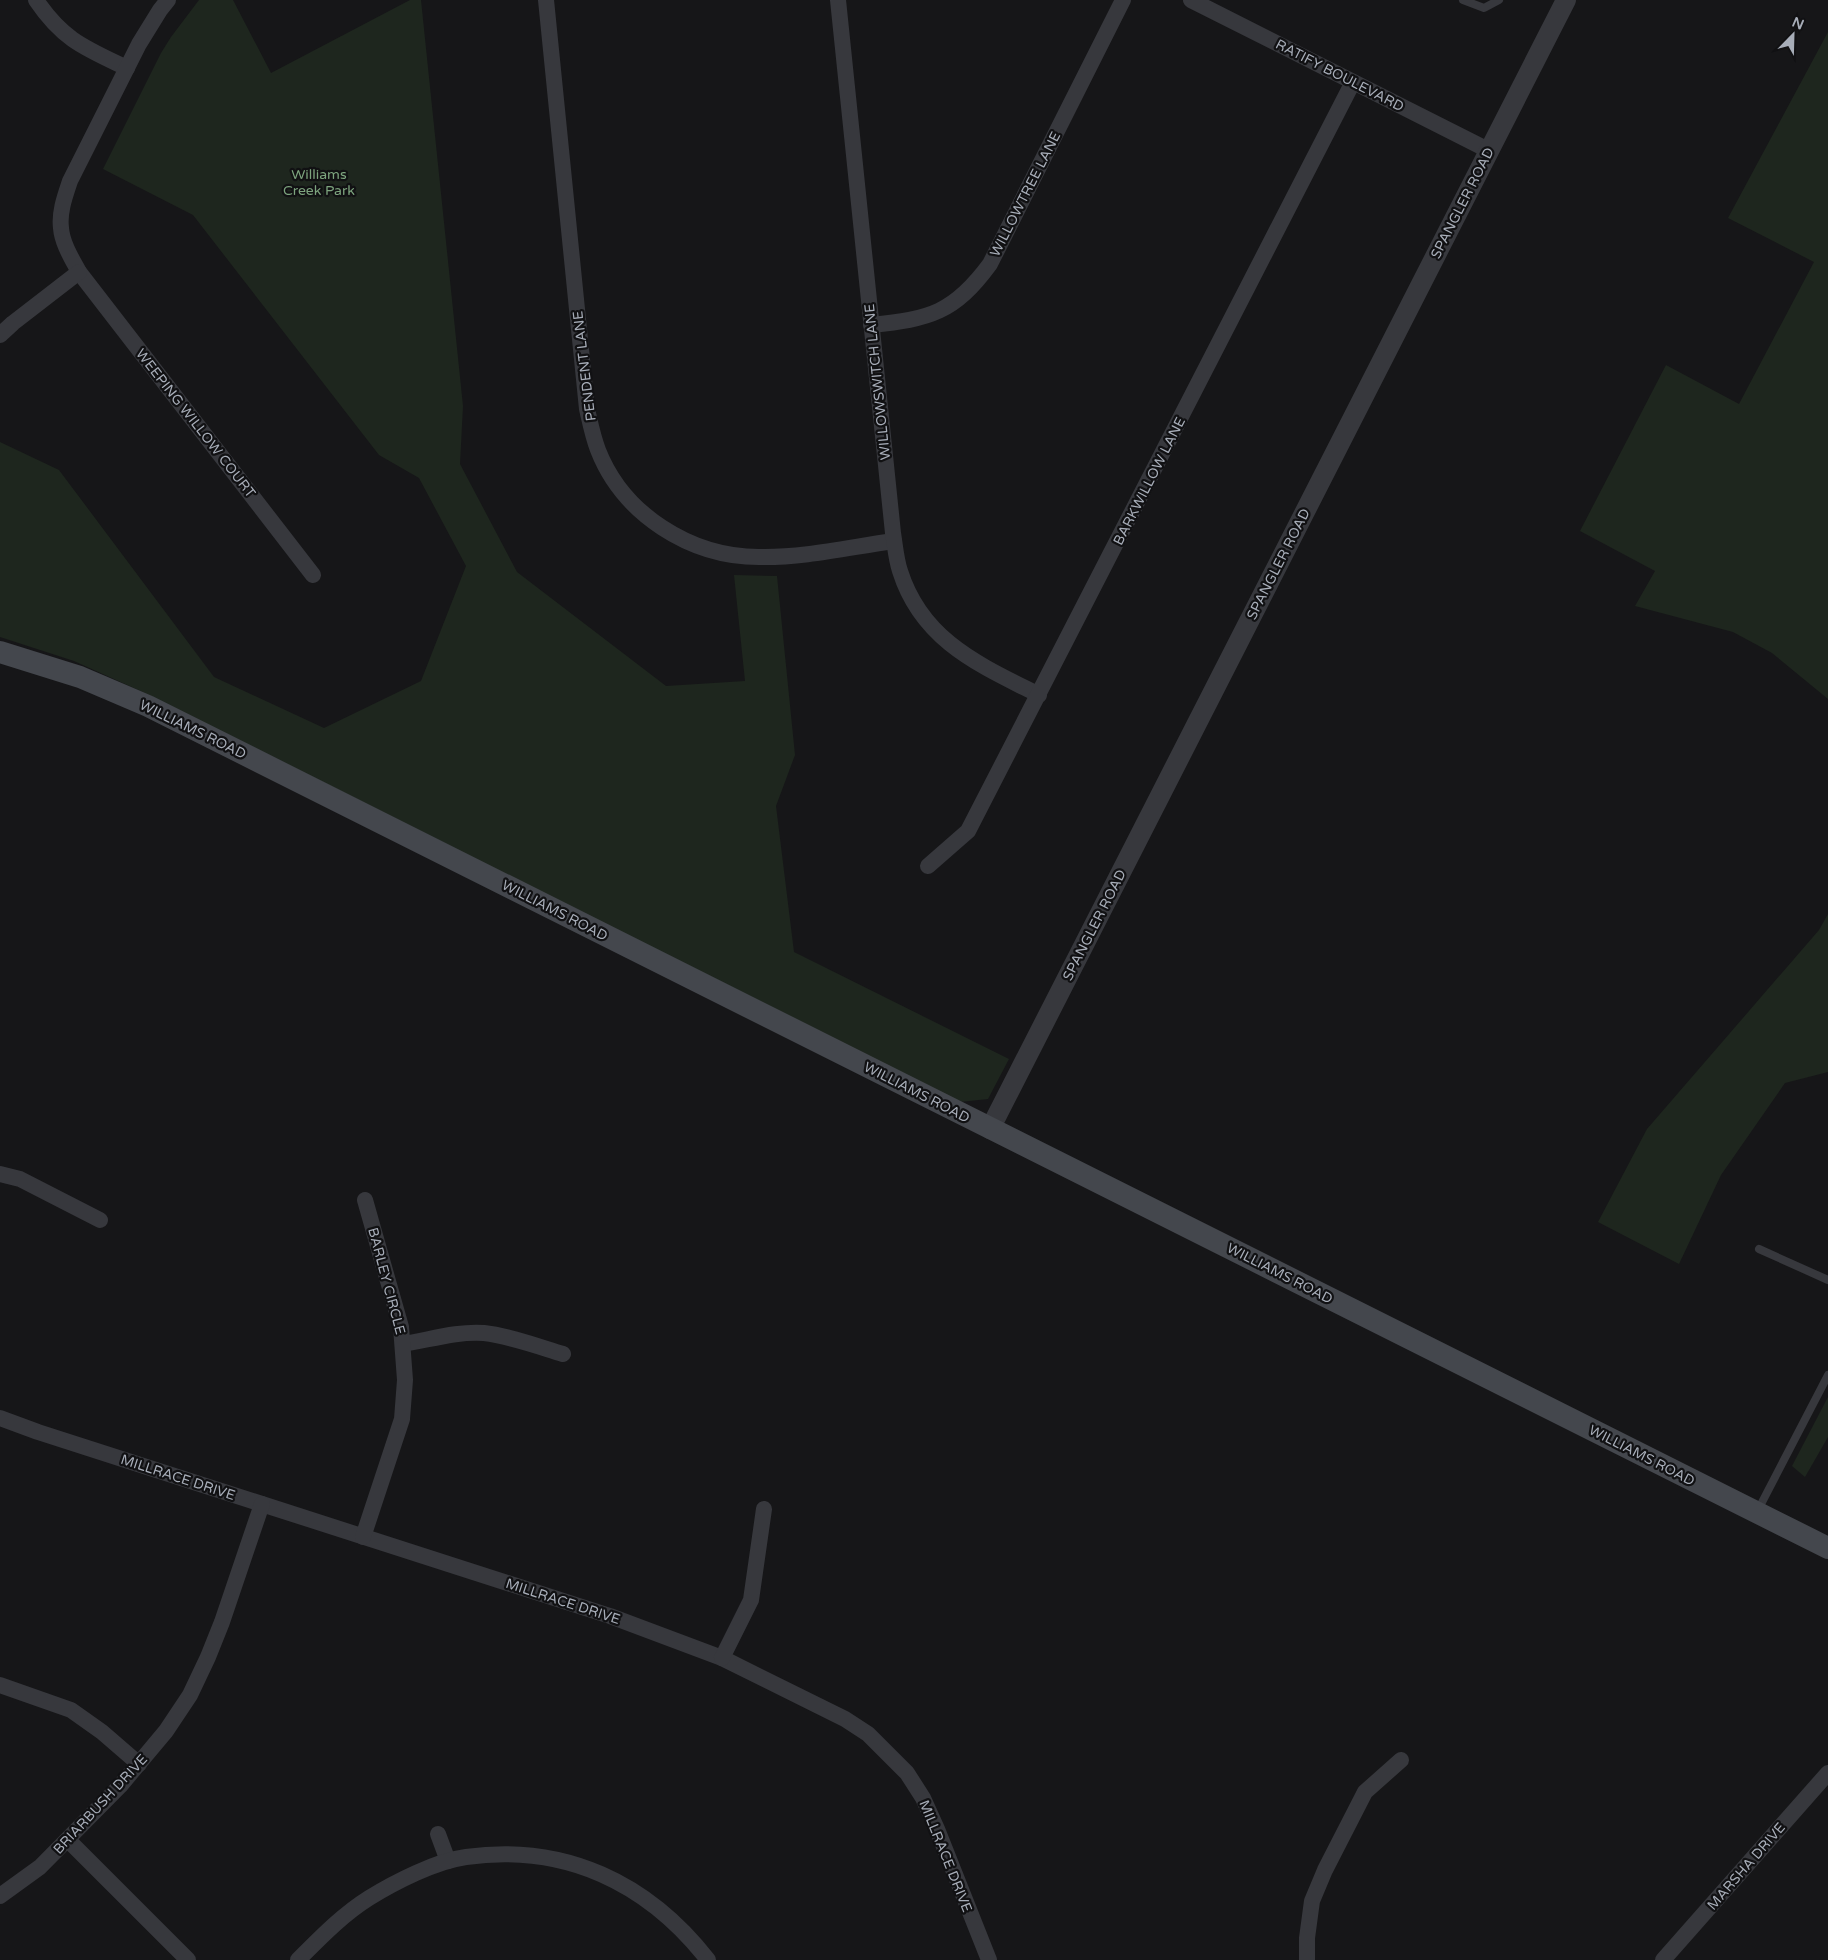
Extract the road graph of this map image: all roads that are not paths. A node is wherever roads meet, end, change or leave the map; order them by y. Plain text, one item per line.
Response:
1 (36, 0) edge
2 (168, 0) edge
3 (546, 0) edge
4 (838, 0) edge
5 (1123, 0) edge
6 (1191, 0) edge
7 (1463, 0) edge
8 (1499, 0) edge
9 (1566, 0) edge
10 (127, 68) junction
11 (1353, 82) junction
12 (1488, 150) junction
13 (79, 272) junction
14 (871, 325) junction
15 (0, 335) edge
16 (894, 541) junction
17 (313, 575) dead end
18 (0, 652) edge
19 (1040, 695) junction
20 (928, 866) dead end
21 (990, 1129) junction
22 (0, 1174) edge
23 (365, 1200) dead end
24 (100, 1220) dead end
25 (1759, 1249) dead end
26 (1828, 1280) edge
27 (403, 1344) junction
28 (563, 1354) dead end
29 (1828, 1375) edge
30 (0, 1418) edge
31 (262, 1504) junction
32 (764, 1509) dead end
33 (1757, 1512) junction
34 (363, 1537) junction
35 (1828, 1548) edge
36 (722, 1658) junction
37 (0, 1685) edge
38 (1401, 1760) dead end
39 (139, 1764) junction
40 (1828, 1773) edge
41 (438, 1834) dead end
42 (68, 1840) junction
43 (448, 1861) junction
44 (0, 1896) edge
45 (188, 1960) edge
46 (298, 1960) edge
47 (708, 1960) edge
48 (989, 1960) edge
49 (1307, 1960) edge
50 (1663, 1960) edge

1 - 10 street
2 - 10 street, WEEPING WILLOW COURT
3 - 16 street, PENDENT LANE
4 - 14 street, WILLOWSWITCH LANE
5 - 14 street, WILLOWTREE LANE
6 - 11 street, RATIFY BOULEVARD
7 - 8 lane
9 - 12 street, SPANGLER ROAD
10 - 13 street, WEEPING WILLOW COURT
11 - 12 street, RATIFY BOULEVARD
11 - 19 street, BARKWILLOW LANE
12 - 21 street, SPANGLER ROAD
13 - 15 street
13 - 17 street, WEEPING WILLOW COURT
14 - 16 street, WILLOWSWITCH LANE
16 - 19 street, WILLOWSWITCH LANE
18 - 21 main road, WILLIAMS ROAD
19 - 20 street, BARKWILLOW LANE
21 - 33 main road, WILLIAMS ROAD
22 - 24 street
23 - 27 street, BARLEY CIRCLE
25 - 26 lane
27 - 28 street
27 - 34 street, BARLEY CIRCLE
29 - 33 lane
30 - 31 street, MILLRACE DRIVE
31 - 34 street, MILLRACE DRIVE
31 - 39 street, BRIARBUSH DRIVE
32 - 36 street
33 - 35 main road, WILLIAMS ROAD
34 - 36 street, MILLRACE DRIVE
36 - 48 street, MILLRACE DRIVE
37 - 39 street
38 - 49 street
39 - 42 street, BRIARBUSH DRIVE
40 - 50 street, MARSHA DRIVE
41 - 43 street
42 - 44 street, BRIARBUSH DRIVE
42 - 45 street
43 - 46 street
43 - 47 street

